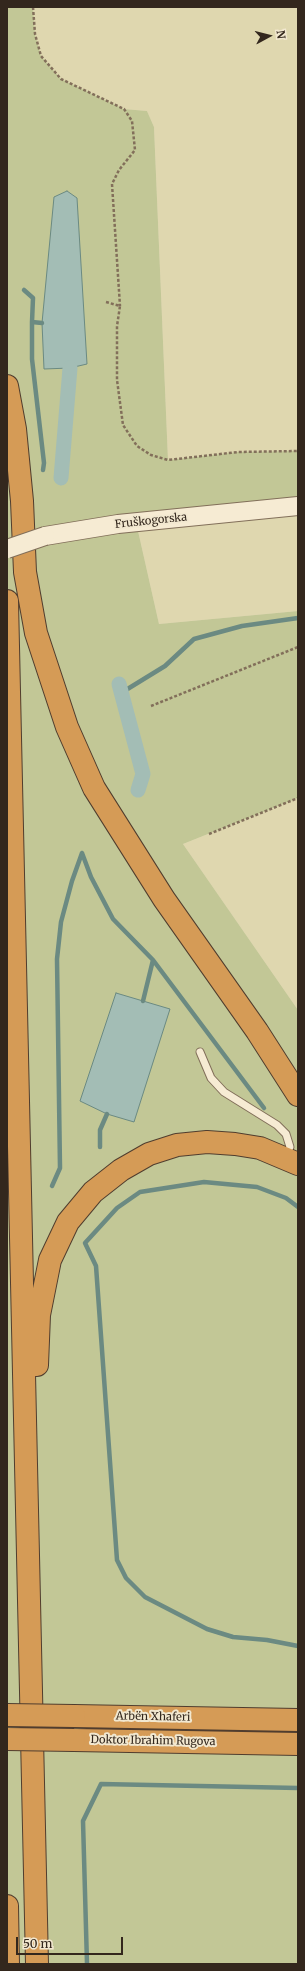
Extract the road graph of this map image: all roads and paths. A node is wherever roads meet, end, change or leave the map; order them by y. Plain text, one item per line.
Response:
1 (33, 7) edge
2 (106, 302) dead end
3 (120, 306) junction
4 (7, 386) edge
5 (298, 451) edge
6 (298, 506) edge
7 (7, 549) edge
8 (7, 601) edge
9 (298, 648) edge
10 (151, 706) dead end
11 (298, 798) edge
12 (209, 834) dead end
13 (200, 1052) dead end
14 (298, 1095) edge
15 (291, 1160) edge
16 (27, 1526) junction
17 (298, 1706) edge
18 (7, 1714) edge
19 (156, 1717) junction
20 (298, 1720) edge
21 (7, 1739) edge
22 (200, 1742) junction
23 (298, 1744) edge
24 (298, 1755) edge
25 (36, 1889) junction
26 (7, 1906) edge
27 (8, 1964) edge
28 (37, 1964) edge
29 (44, 1964) edge

1 - 3 path
2 - 3 path
3 - 5 path
4 - 14 highway
6 - 7 street, Fruškogorska, bridge
8 - 16 highway
9 - 10 path
11 - 12 path
13 - 15 lane
15 - 16 highway
16 - 25 highway
17 - 19 highway
18 - 19 highway, Arbën Xhaferi, bridge
19 - 20 highway, Arbën Xhaferi
21 - 22 highway, Doktor Ibrahim Rugova, bridge
22 - 23 highway, Doktor Ibrahim Rugova
22 - 24 highway
25 - 28 highway
25 - 29 highway
26 - 27 highway

